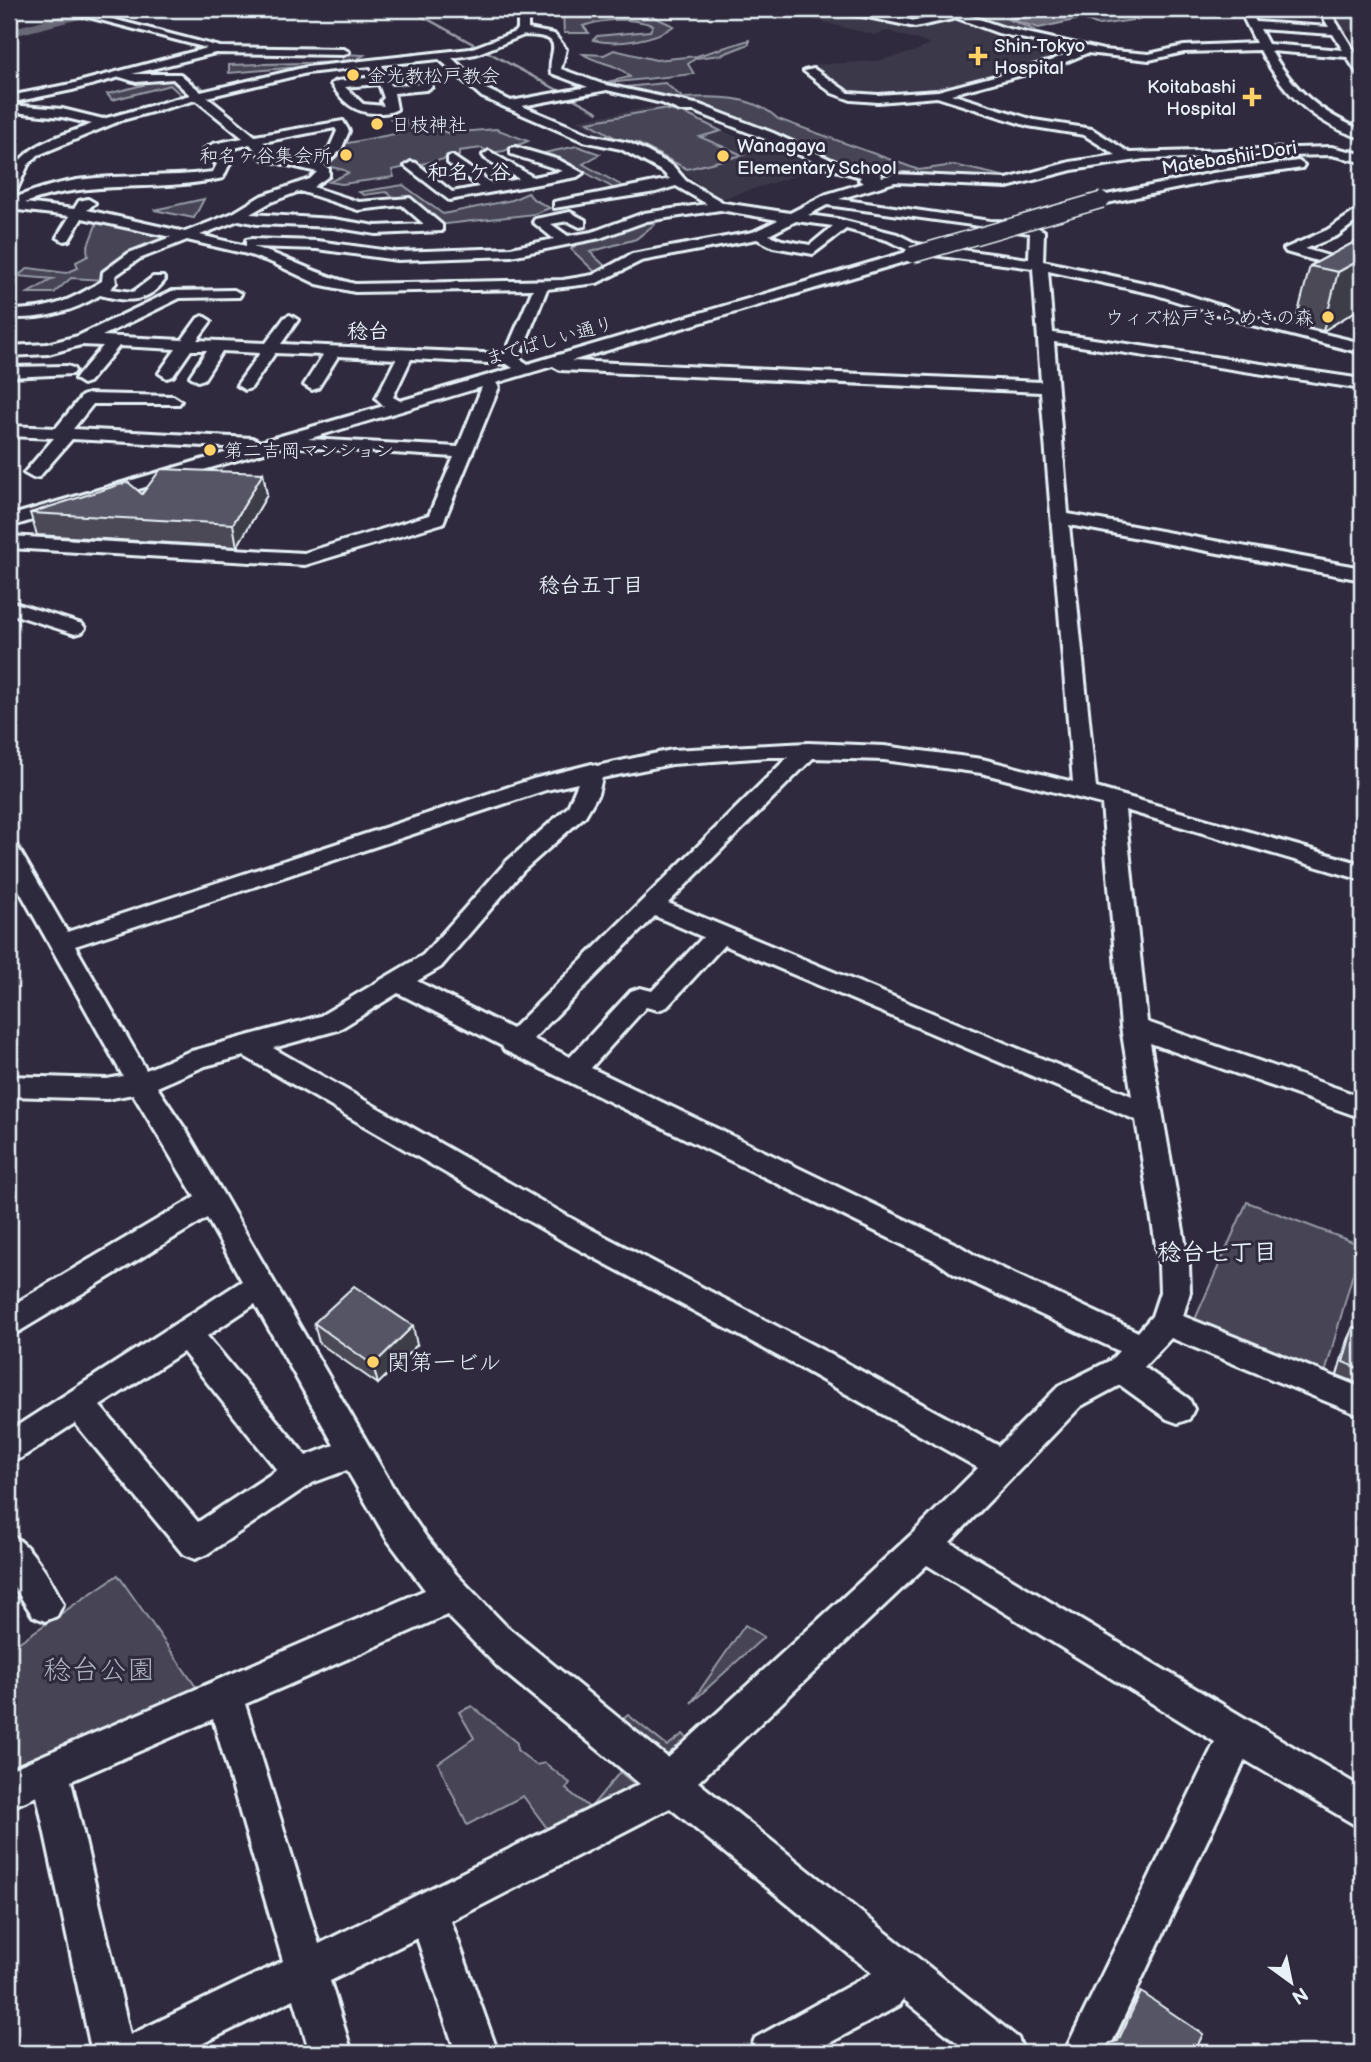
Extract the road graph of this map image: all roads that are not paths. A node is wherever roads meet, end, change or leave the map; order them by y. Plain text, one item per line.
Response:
1 (63, 9) edge
2 (523, 9) edge
3 (607, 9) edge
4 (825, 9) edge
5 (941, 9) edge
6 (1244, 9) edge
7 (1323, 9) edge
8 (119, 12) dead end
9 (94, 13) edge
10 (592, 13) dead end
11 (958, 15) junction
12 (1252, 25) junction
13 (1337, 31) junction
14 (522, 32) junction
15 (1263, 46) junction
16 (223, 49) junction
17 (1085, 50) junction
18 (1349, 54) junction
19 (443, 57) junction
20 (422, 60) junction
21 (376, 64) junction
22 (810, 71) dead end
23 (1362, 72) edge
24 (122, 74) junction
25 (600, 88) junction
26 (385, 90) junction
27 (938, 94) junction
28 (198, 96) junction
29 (9, 99) edge
30 (509, 104) junction
31 (9, 107) edge
32 (105, 123) junction
33 (1362, 134) edge
34 (253, 142) junction
35 (515, 151) dead end
36 (489, 155) dead end
37 (1126, 156) junction
38 (452, 160) dead end
39 (1358, 161) edge
40 (315, 166) junction
41 (411, 166) dead end
42 (14, 169) edge
43 (581, 176) joint
44 (531, 181) junction
45 (678, 181) junction
46 (103, 185) junction
47 (300, 187) junction
48 (860, 187) junction
49 (491, 189) junction
50 (694, 192) junction
51 (9, 193) edge
52 (824, 200) junction
53 (1102, 200) joint
54 (9, 205) edge
55 (559, 205) dead end
56 (599, 205) dead end
57 (720, 206) junction
58 (77, 212) junction
59 (1362, 212) edge
60 (664, 213) junction
61 (238, 216) junction
62 (794, 217) junction
63 (627, 222) junction
64 (843, 225) junction
65 (721, 227) dead end
66 (595, 235) junction
67 (677, 235) dead end
68 (755, 236) junction
69 (64, 237) dead end
70 (183, 237) junction
71 (567, 242) junction
72 (218, 245) junction
73 (693, 248) junction
74 (912, 255) joint
75 (1038, 264) junction
76 (1362, 270) edge
77 (158, 280) dead end
78 (542, 284) junction
79 (97, 290) junction
80 (234, 294) dead end
81 (9, 314) edge
82 (290, 320) dead end
83 (203, 321) dead end
84 (1044, 336) junction
85 (81, 340) junction
86 (114, 344) junction
87 (184, 347) junction
88 (216, 348) junction
89 (1362, 348) edge
90 (248, 349) junction
91 (267, 350) junction
92 (9, 351) edge
93 (332, 353) junction
94 (405, 356) junction
95 (511, 359) junction
96 (551, 361) junction
97 (236, 368) dead end
98 (525, 369) junction
99 (9, 372) edge
100 (67, 372) dead end
101 (167, 373) dead end
102 (198, 376) dead end
103 (83, 379) dead end
104 (484, 381) junction
105 (1362, 384) edge
106 (245, 385) dead end
107 (312, 386) dead end
108 (1048, 387) junction
109 (397, 407) junction
110 (9, 431) edge
111 (64, 434) junction
112 (147, 438) junction
113 (287, 440) junction
114 (263, 447) junction
115 (465, 453) junction
116 (33, 473) dead end
117 (1059, 518) junction
118 (9, 522) edge
119 (9, 542) edge
120 (1362, 574) edge
121 (10, 608) edge
122 (75, 628) dead end
123 (808, 750) junction
124 (592, 771) junction
125 (1100, 796) junction
126 (9, 851) edge
127 (1362, 872) edge
128 (653, 906) junction
129 (720, 933) junction
130 (62, 942) junction
131 (397, 982) junction
132 (1134, 1027) junction
133 (513, 1043) junction
134 (249, 1045) junction
135 (572, 1072) junction
136 (140, 1083) junction
137 (9, 1086) edge
138 (1362, 1108) edge
139 (1148, 1114) junction
140 (211, 1202) junction
141 (259, 1286) junction
142 (9, 1322) edge
143 (1166, 1322) junction
144 (187, 1334) junction
145 (1133, 1358) junction
146 (1362, 1402) edge
147 (79, 1404) junction
148 (1178, 1409) dead end
149 (13, 1436) edge
150 (354, 1452) junction
151 (1001, 1464) junction
152 (300, 1473) junction
153 (925, 1545) junction
154 (13, 1564) edge
155 (449, 1593) junction
156 (45, 1604) dead end
157 (224, 1695) junction
158 (1238, 1734) junction
159 (50, 1771) junction
160 (670, 1782) junction
161 (9, 1789) edge
162 (1362, 1810) edge
163 (428, 1912) junction
164 (898, 1968) junction
165 (306, 1972) junction
166 (113, 2053) edge
167 (138, 2053) edge
168 (331, 2053) edge
169 (477, 2053) edge
170 (770, 2053) edge
171 (1003, 2053) edge
172 (1085, 2053) edge

1 - 9 street
2 - 14 street
3 - 10 street
4 - 11 street
5 - 11 street
6 - 12 street
7 - 13 street
8 - 9 street
9 - 16 street
11 - 17 street
12 - 13 street
12 - 15 street
13 - 18 street
14 - 19 street
14 - 25 street
15 - 17 street
15 - 18 street
15 - 33 street
16 - 20 street
16 - 24 street
17 - 27 street
18 - 23 street
19 - 20 street
19 - 30 street
20 - 21 street
21 - 26 street
21 - 28 street
22 - 27 street
24 - 28 street
24 - 29 street
25 - 30 street
25 - 48 street
26 - 26 street
27 - 37 street
28 - 32 street
28 - 34 street
30 - 45 street
31 - 32 street
32 - 42 street
34 - 40 street
34 - 40 street
34 - 46 street
35 - 43 street
36 - 44 street
37 - 39 street
37 - 48 street
38 - 49 street
39 - 53 street, Matebashii-Dori
40 - 47 street
41 - 49 street
42 - 51 street
43 - 44 street
44 - 49 street
45 - 50 street
45 - 55 street
46 - 54 street
46 - 58 street
47 - 61 street
47 - 61 street
48 - 52 street
50 - 57 street
50 - 60 street
52 - 62 street
52 - 75 street
53 - 74 street, までばしい通り, bridge
54 - 58 street
56 - 63 street
57 - 60 street
57 - 62 street
58 - 69 street
58 - 70 street
59 - 76 street
60 - 63 street
61 - 70 street
62 - 64 street
62 - 68 street
63 - 66 street
64 - 68 street
64 - 75 street
65 - 68 street
66 - 71 street
66 - 71 street
67 - 73 street
68 - 73 street
70 - 72 street
70 - 79 street
71 - 72 street
72 - 78 street
73 - 78 street
74 - 96 street, までばしい通り
75 - 84 street
75 - 89 street
77 - 79 street
78 - 95 street
79 - 81 street
80 - 85 street
82 - 91 street
83 - 87 street
84 - 105 street
84 - 108 street
85 - 86 street
85 - 92 street
86 - 87 street
86 - 103 street
87 - 88 street
87 - 101 street
88 - 90 street
88 - 102 street
90 - 91 street
90 - 97 street
91 - 93 street
91 - 106 street
93 - 94 street
93 - 107 street
94 - 95 street
94 - 109 street
95 - 98 street
96 - 98 street, までばしい通り
96 - 108 street
98 - 104 street, までばしい通り
99 - 100 street
104 - 109 street, までばしい通り
104 - 115 street
108 - 117 street
109 - 113 street, までばしい通り
110 - 111 street
111 - 112 street
111 - 112 street
111 - 116 street
112 - 114 street
113 - 114 street, までばしい通り
113 - 115 street
114 - 118 street, までばしい通り
115 - 119 street
117 - 120 street
117 - 125 street
121 - 122 street
123 - 124 street
123 - 125 street
123 - 128 street
124 - 130 street
124 - 131 street
125 - 127 street
125 - 132 street
126 - 130 street
128 - 129 street
128 - 133 street
129 - 135 street
129 - 139 street
130 - 136 street
131 - 133 street
131 - 134 street
132 - 138 street
132 - 139 street
133 - 135 street
134 - 136 street
134 - 151 street
135 - 145 street
136 - 137 street
136 - 140 street
139 - 143 street
140 - 141 street
140 - 142 street
141 - 144 street
141 - 150 street
143 - 145 street
143 - 146 street
144 - 147 street
144 - 152 street
145 - 148 street
145 - 151 street
147 - 149 street
147 - 152 street
150 - 152 street
150 - 155 street
151 - 153 street
153 - 158 street
153 - 160 street
154 - 156 street
155 - 157 street
155 - 160 street
157 - 159 street
157 - 165 street
158 - 162 street
158 - 172 street
159 - 161 street
159 - 166 street
160 - 163 street
160 - 164 street
163 - 165 street
163 - 169 street
164 - 170 street
164 - 171 street
165 - 167 street
165 - 168 street

